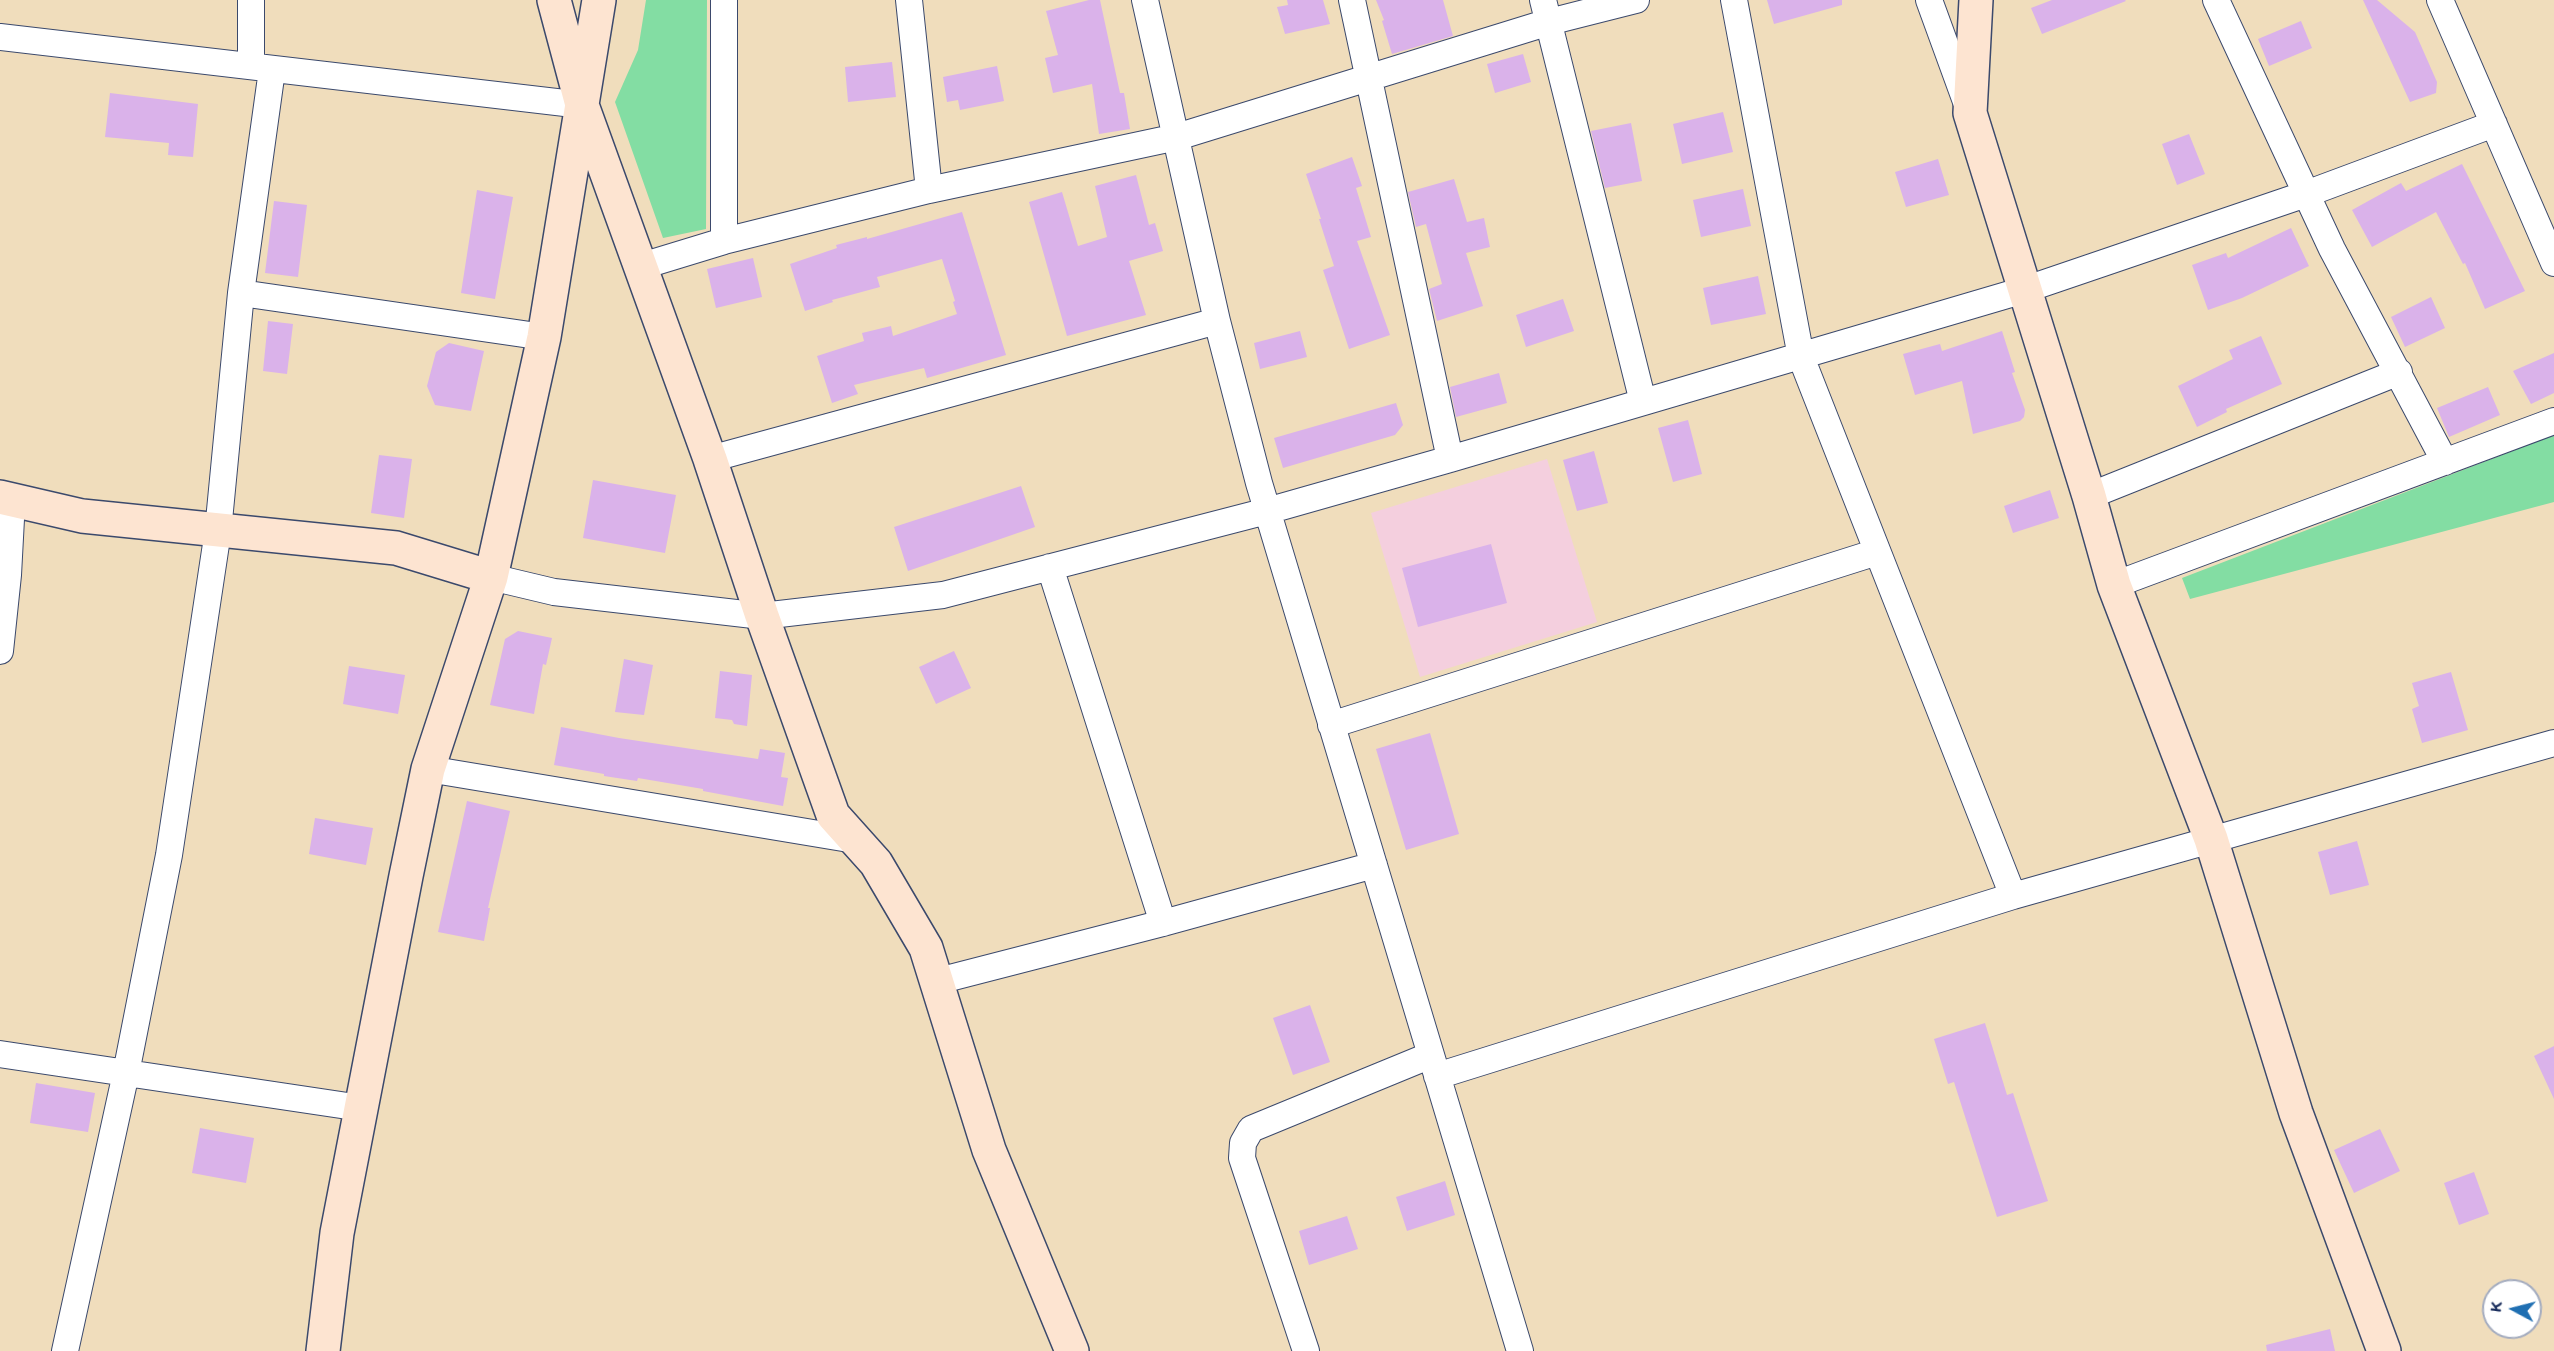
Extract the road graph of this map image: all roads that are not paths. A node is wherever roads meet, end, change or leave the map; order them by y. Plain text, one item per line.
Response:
1 (251, 0) edge
2 (554, 0) edge
3 (599, 0) edge
4 (724, 0) edge
5 (909, 0) edge
6 (1145, 0) edge
7 (1352, 0) edge
8 (1636, 0) edge
9 (1734, 0) edge
10 (1929, 0) edge
11 (1977, 0) edge
12 (2216, 0) edge
13 (2439, 0) edge
14 (1546, 11) edge
15 (0, 37) edge
16 (261, 68) junction
17 (1369, 78) junction
18 (582, 105) junction
19 (1970, 113) junction
20 (2494, 124) junction
21 (1177, 137) junction
22 (929, 190) junction
23 (2306, 194) junction
24 (724, 241) junction
25 (2554, 263) edge
26 (642, 266) junction
27 (2024, 290) junction
28 (241, 293) junction
29 (1217, 321) junction
30 (544, 337) junction
31 (1801, 357) junction
32 (2399, 372) junction
33 (1643, 402) junction
34 (2554, 421) edge
35 (710, 459) junction
36 (1450, 459) junction
37 (2445, 462) junction
38 (2090, 496) junction
39 (6, 499) edge
40 (1267, 511) junction
41 (218, 531) junction
42 (1877, 552) junction
43 (1050, 567) junction
44 (491, 577) junction
45 (2114, 585) junction
46 (762, 616) junction
47 (0, 651) edge
48 (1332, 726) junction
49 (2554, 743) edge
50 (428, 770) junction
51 (2211, 839) junction
52 (855, 840) junction
53 (1374, 865) junction
54 (2013, 896) junction
55 (1163, 923) junction
56 (938, 981) junction
57 (0, 1054) edge
58 (1434, 1066) junction
59 (126, 1073) junction
60 (361, 1108) junction
61 (65, 1351) edge
62 (323, 1351) edge
63 (1072, 1351) edge
64 (1306, 1351) edge
65 (1520, 1351) edge
66 (2384, 1351) edge

1 - 16 street
2 - 18 street
3 - 18 street
4 - 24 street
5 - 22 street
6 - 21 street
7 - 17 street
8 - 14 street
9 - 31 street
10 - 19 street
11 - 19 street
12 - 23 street
13 - 20 street
14 - 17 street
14 - 33 street
15 - 16 street
16 - 18 street
16 - 28 street
17 - 21 street
17 - 36 street
18 - 26 street
18 - 30 street
19 - 27 street
20 - 23 street
20 - 25 street
21 - 22 street
21 - 29 street
22 - 24 street
23 - 27 street
23 - 32 street
24 - 26 street
26 - 35 street
27 - 31 street
27 - 38 street
28 - 30 street
28 - 41 street
29 - 35 street
29 - 40 street
30 - 44 street
31 - 33 street
31 - 42 street
32 - 37 street
32 - 38 street
33 - 36 street
34 - 37 street
35 - 46 street
36 - 40 street
37 - 45 street
38 - 45 street
39 - 41 street
39 - 47 street
40 - 43 street
40 - 48 street
41 - 44 street
41 - 59 street
42 - 48 street
42 - 54 street
43 - 46 street
43 - 55 street
44 - 46 street
44 - 50 street
45 - 51 street
46 - 52 street
48 - 53 street
49 - 51 street
50 - 52 street
50 - 60 street
51 - 54 street
51 - 66 street
52 - 56 street
53 - 55 street
53 - 58 street
54 - 58 street
55 - 56 street
56 - 63 street
57 - 59 street
58 - 64 street
58 - 65 street
59 - 60 street
59 - 61 street
60 - 62 street

